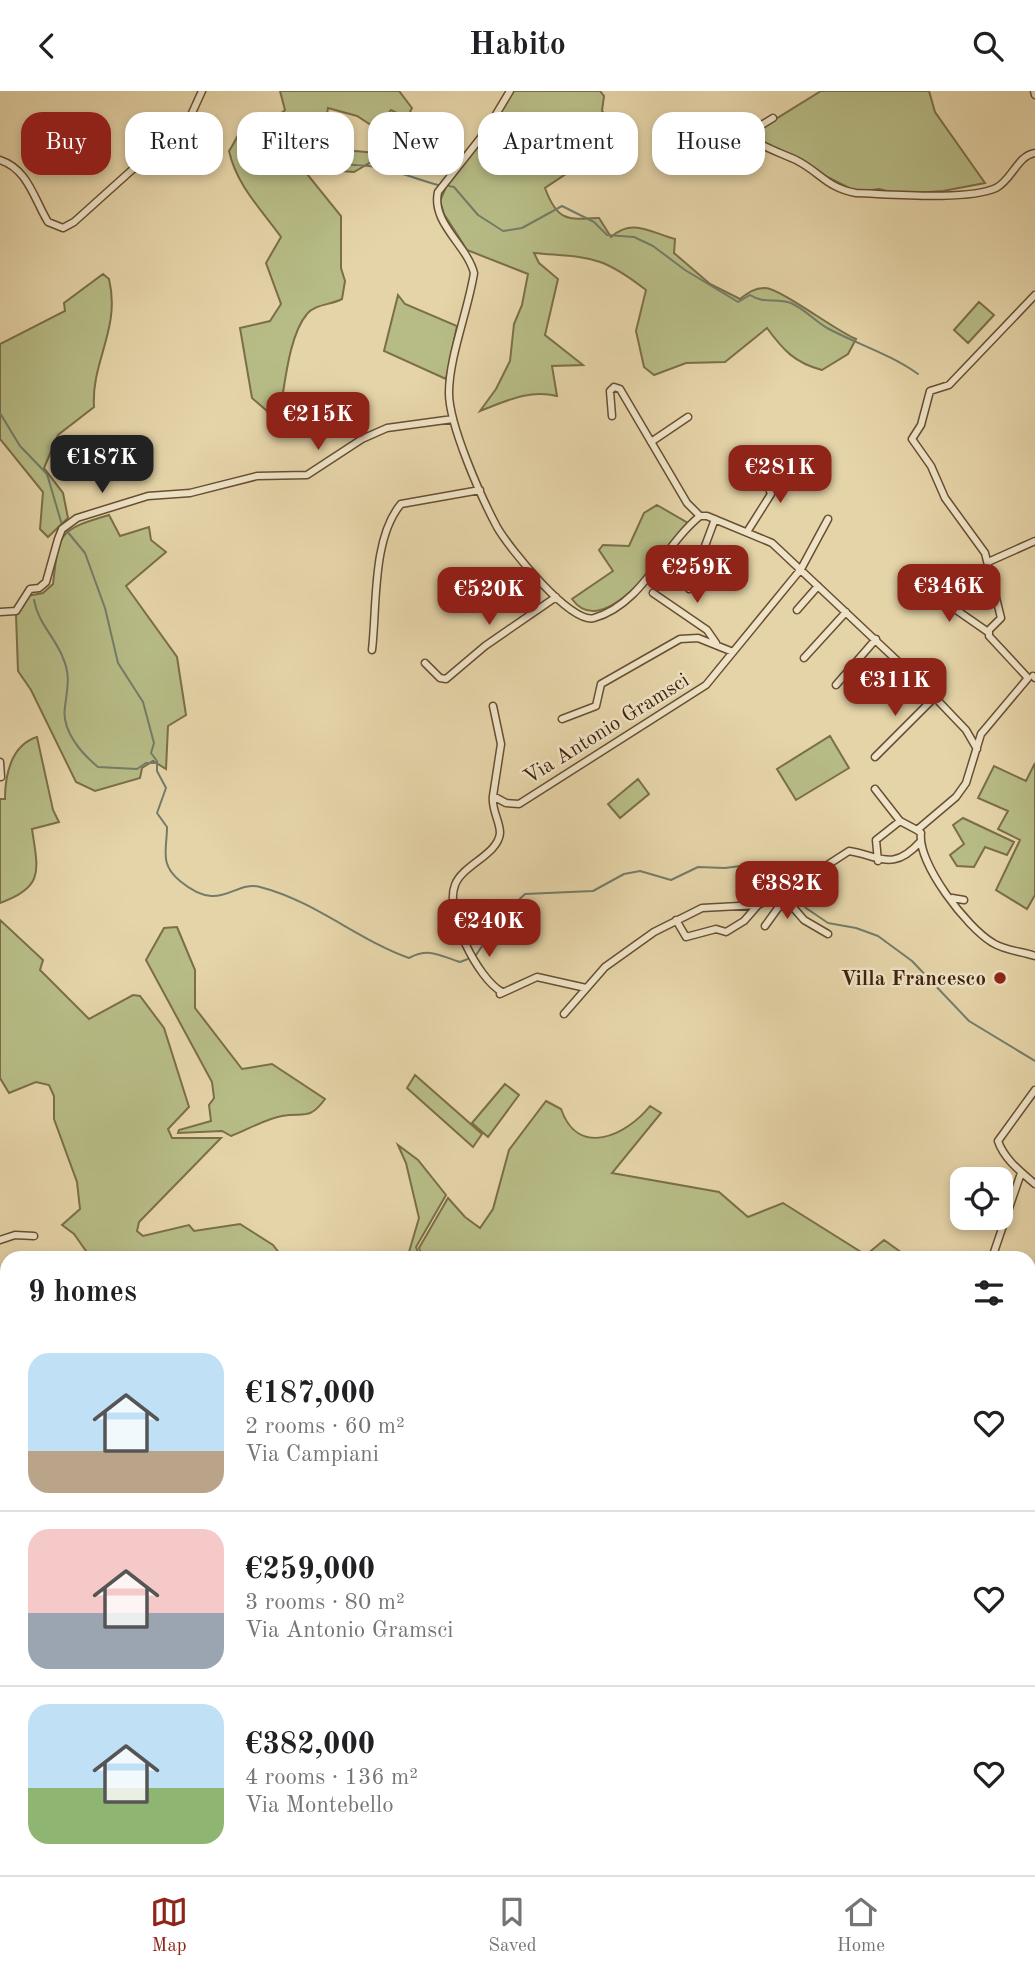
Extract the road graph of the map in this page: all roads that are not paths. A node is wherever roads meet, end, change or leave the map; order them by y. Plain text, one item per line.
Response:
1 (202, 91) edge
2 (510, 91) edge
3 (773, 118) dead end
4 (1035, 153) edge
5 (0, 160) edge
6 (1035, 295) edge
7 (612, 416) dead end
8 (688, 417) dead end
9 (453, 419) junction
10 (651, 442) junction
11 (789, 463) dead end
12 (480, 490) junction
13 (700, 516) junction
14 (715, 519) junction
15 (828, 519) dead end
16 (747, 532) junction
17 (1035, 541) edge
18 (988, 562) junction
19 (802, 569) junction
20 (818, 586) junction
21 (689, 589) dead end
22 (927, 592) dead end
23 (653, 593) dead end
24 (556, 597) junction
25 (797, 610) dead end
26 (0, 612) edge
27 (846, 612) junction
28 (988, 632) junction
29 (876, 639) junction
30 (716, 643) junction
31 (372, 650) dead end
32 (733, 652) junction
33 (804, 658) dead end
34 (425, 663) dead end
35 (1031, 676) edge
36 (836, 685) dead end
37 (934, 698) junction
38 (493, 706) dead end
39 (562, 719) dead end
40 (966, 730) junction
41 (981, 734) junction
42 (977, 750) junction
43 (875, 757) dead end
44 (0, 762) edge
45 (1, 777) edge
46 (875, 789) dead end
47 (493, 796) junction
48 (902, 821) junction
49 (919, 832) junction
50 (920, 842) junction
51 (878, 861) junction
52 (813, 874) junction
53 (791, 889) junction
54 (826, 894) dead end
55 (952, 898) junction
56 (964, 900) dead end
57 (758, 905) junction
58 (676, 920) junction
59 (765, 926) dead end
60 (828, 934) dead end
61 (1035, 955) edge
62 (586, 988) junction
63 (564, 1014) dead end
64 (1035, 1090) edge
65 (1032, 1102) edge
66 (1021, 1173) junction
67 (1035, 1184) edge
68 (34, 1237) dead end
69 (0, 1240) edge
70 (994, 1251) edge

1 - 5 street
2 - 9 street
3 - 4 street
6 - 18 street
7 - 10 street
8 - 10 street
9 - 12 street
9 - 26 street
10 - 13 street
11 - 16 street
12 - 24 street
12 - 31 street
13 - 14 street
13 - 24 street
14 - 16 street
14 - 21 street
15 - 19 street, Via Antonio Gramsci
16 - 19 street
17 - 18 street
18 - 28 street
19 - 20 street
19 - 32 street, Via Antonio Gramsci
20 - 25 street
20 - 27 street
22 - 28 street
23 - 30 street, Via Antonio Gramsci
24 - 34 street
27 - 29 street
27 - 33 street
28 - 35 street
29 - 36 street
29 - 37 street
30 - 32 street, Via Antonio Gramsci
30 - 39 street, Via Antonio Gramsci
32 - 47 street, Via Antonio Gramsci
35 - 41 street
37 - 40 street
37 - 43 street
38 - 47 street, Via Antonio Gramsci
40 - 41 street
40 - 42 street
41 - 42 street
42 - 49 street
44 - 45 street
46 - 48 street
47 - 62 street
48 - 49 street
48 - 51 street
49 - 50 street
50 - 51 street
50 - 55 street
51 - 52 street
52 - 53 street
52 - 54 street
53 - 57 street
53 - 59 street
53 - 60 street
55 - 56 street
55 - 61 street
57 - 58 street
57 - 58 street
58 - 62 street
62 - 63 street
64 - 65 street
65 - 66 street
66 - 67 street
66 - 70 street
68 - 69 street

